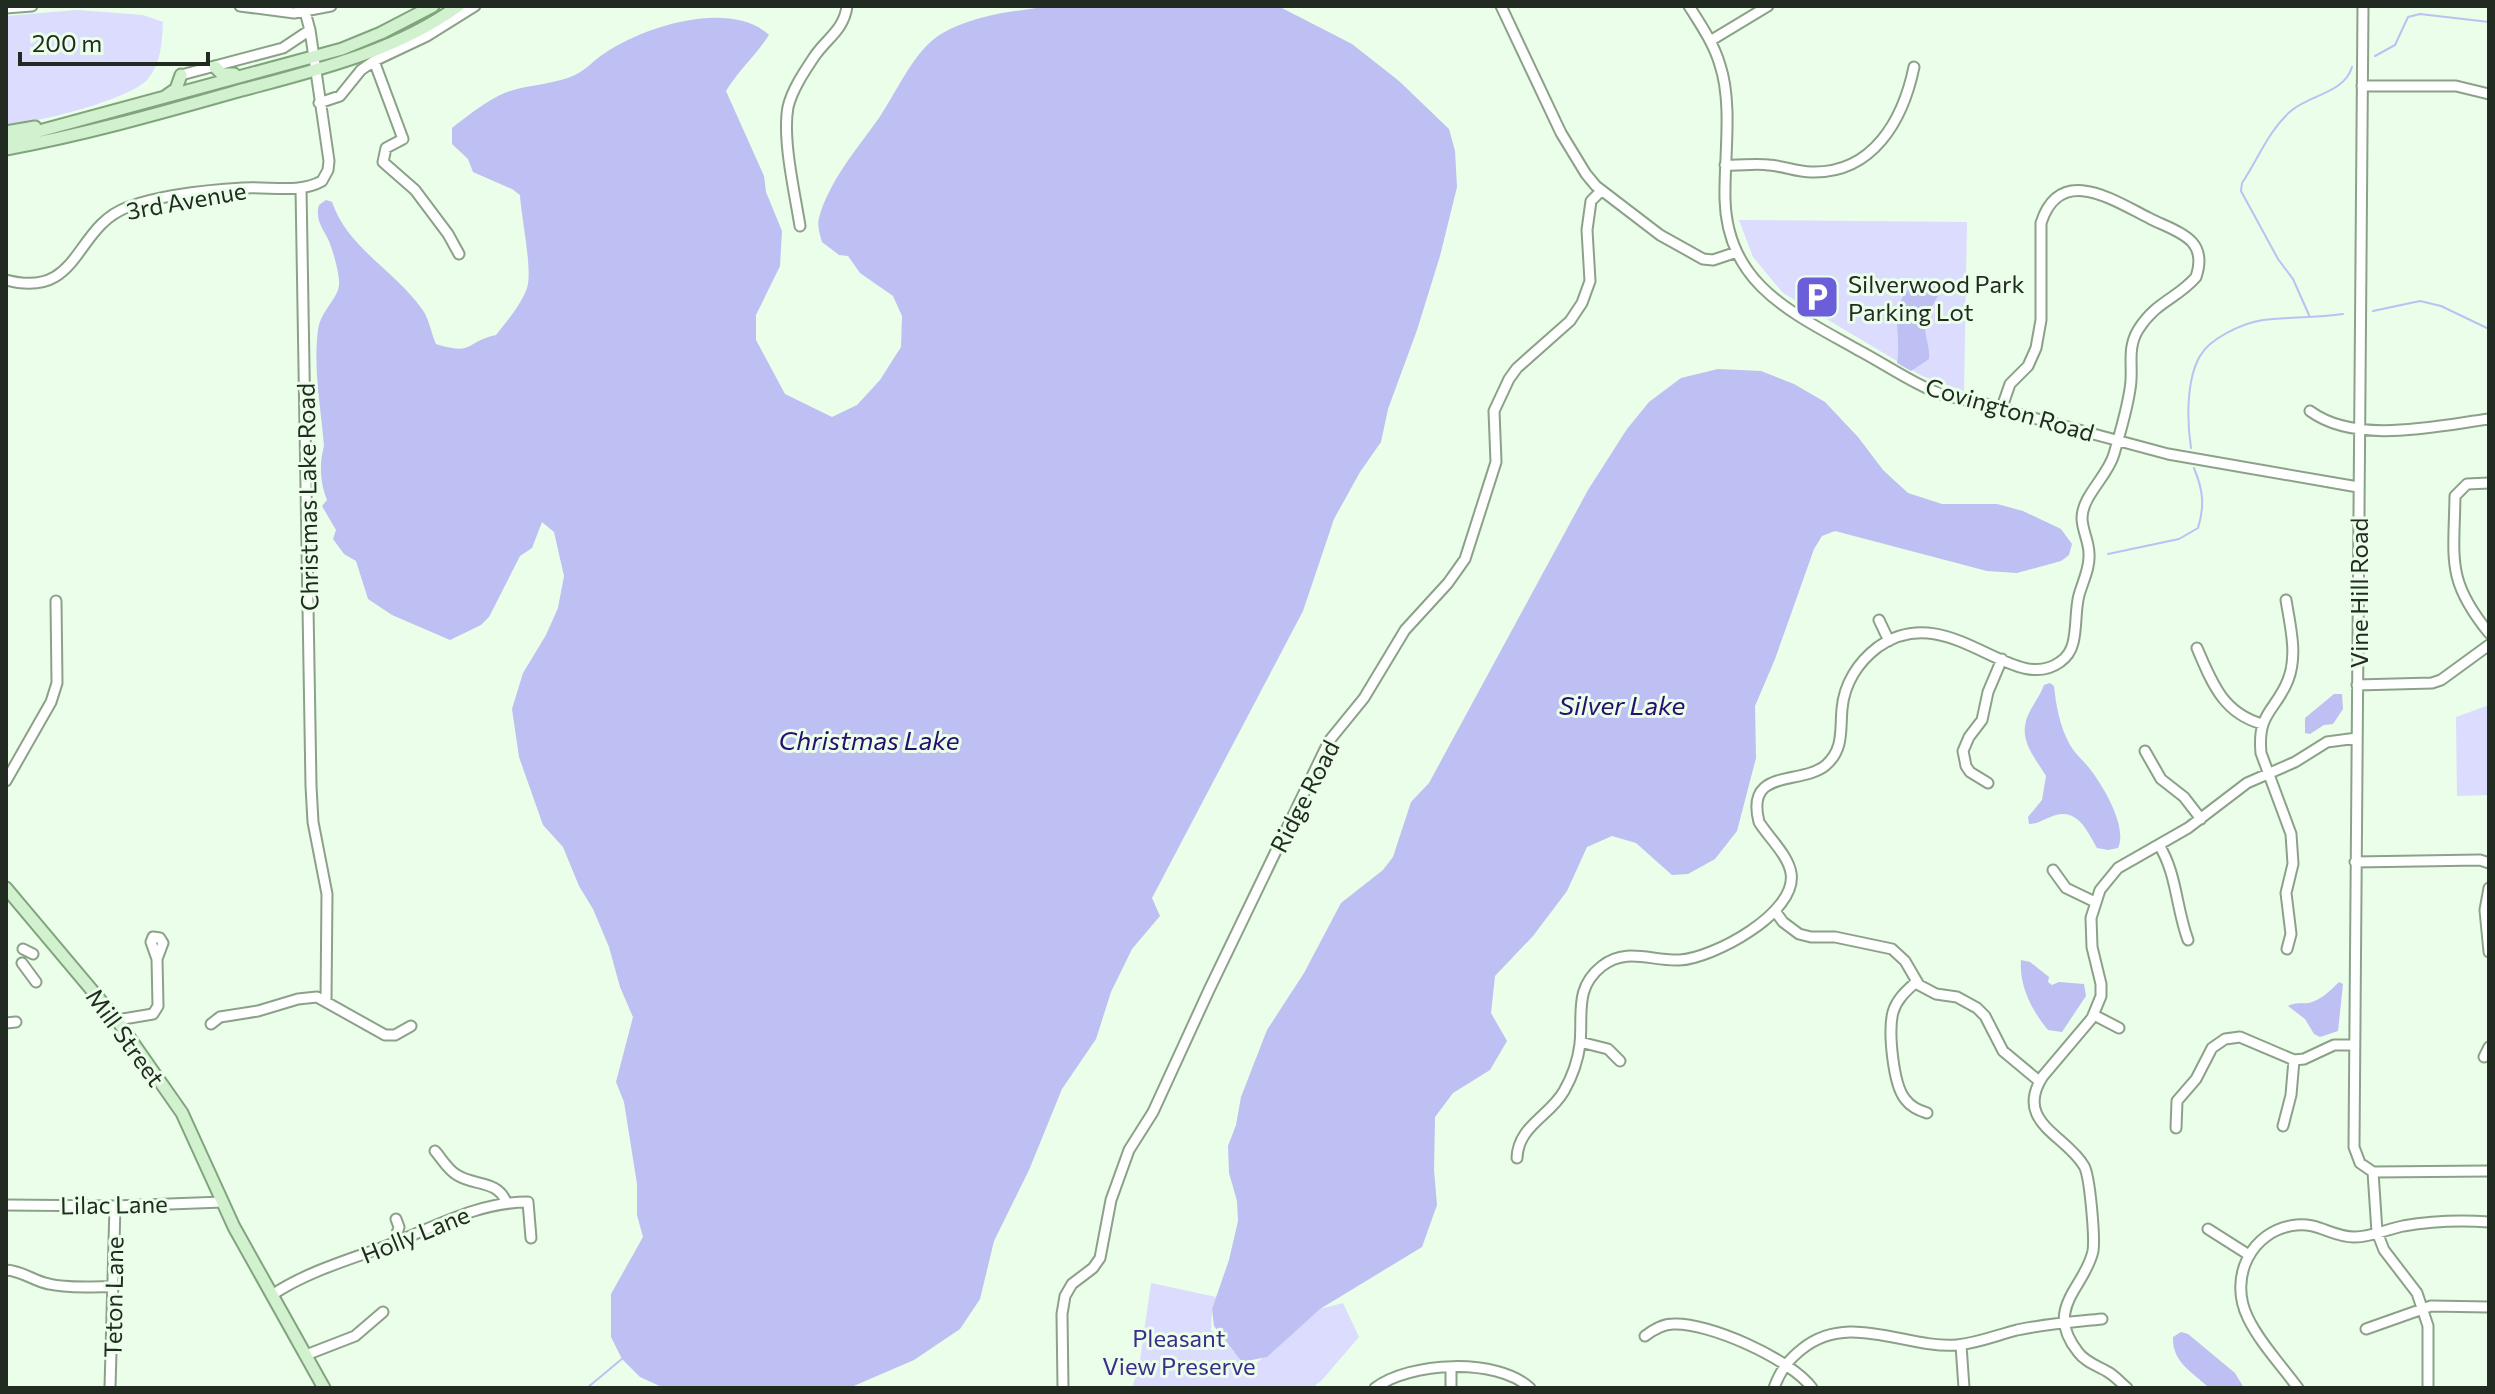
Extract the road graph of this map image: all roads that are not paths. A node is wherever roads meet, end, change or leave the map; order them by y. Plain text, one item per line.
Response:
1 (32, 6) edge
2 (240, 6) edge
3 (331, 6) edge
4 (433, 6) edge
5 (458, 6) edge
6 (475, 6) edge
7 (847, 6) edge
8 (1501, 6) edge
9 (1689, 6) edge
10 (1768, 6) edge
11 (2363, 6) edge
12 (6, 8) edge
13 (305, 12) junction
14 (310, 30) junction
15 (1710, 41) junction
16 (314, 57) junction
17 (374, 61) junction
18 (215, 67) junction
19 (1914, 67) dead end
20 (315, 70) junction
21 (263, 71) junction
22 (181, 75) joint
23 (2362, 86) junction
24 (2489, 94) edge
25 (163, 98) junction
26 (319, 103) junction
27 (79, 122) junction
28 (6, 132) edge
29 (6, 140) edge
30 (6, 149) edge
31 (1725, 165) junction
32 (301, 188) junction
33 (1601, 191) junction
34 (800, 226) dead end
35 (1737, 252) junction
36 (459, 254) dead end
37 (6, 280) edge
38 (2002, 407) junction
39 (2310, 411) dead end
40 (2489, 419) edge
41 (2359, 430) junction
42 (2117, 440) junction
43 (2489, 483) edge
44 (2358, 487) junction
45 (2286, 600) dead end
46 (56, 601) dead end
47 (1879, 620) dead end
48 (2489, 633) edge
49 (1889, 641) junction
50 (2489, 645) edge
51 (2197, 648) dead end
52 (2002, 659) junction
53 (2357, 685) junction
54 (2262, 724) junction
55 (2357, 738) junction
56 (2145, 751) dead end
57 (2269, 774) junction
58 (6, 781) edge
59 (1988, 783) dead end
60 (2201, 819) junction
61 (2159, 845) junction
62 (2355, 862) junction
63 (2489, 863) edge
64 (2053, 870) dead end
65 (6, 888) edge
66 (2489, 888) edge
67 (2095, 902) junction
68 (1775, 911) junction
69 (2188, 940) dead end
70 (23, 949) dead end
71 (2287, 949) dead end
72 (2489, 952) edge
73 (33, 954) dead end
74 (157, 959) dead end
75 (22, 963) dead end
76 (36, 982) dead end
77 (1916, 982) junction
78 (326, 1000) junction
79 (2094, 1015) junction
80 (117, 1020) junction
81 (211, 1024) dead end
82 (411, 1026) dead end
83 (2119, 1028) dead end
84 (1580, 1042) junction
85 (2354, 1045) junction
86 (2489, 1047) edge
87 (2484, 1057) dead end
88 (2294, 1060) junction
89 (1620, 1061) dead end
90 (2039, 1081) junction
91 (1927, 1113) dead end
92 (2283, 1126) dead end
93 (2176, 1128) dead end
94 (435, 1151) dead end
95 (1517, 1158) dead end
96 (2489, 1171) edge
97 (2373, 1172) junction
98 (223, 1202) junction
99 (506, 1202) junction
100 (6, 1205) edge
101 (115, 1206) junction
102 (396, 1219) dead end
103 (2489, 1222) edge
104 (2208, 1229) dead end
105 (2377, 1232) junction
106 (531, 1238) dead end
107 (394, 1243) junction
108 (2249, 1255) junction
109 (6, 1270) edge
110 (113, 1287) junction
111 (272, 1295) junction
112 (2488, 1307) edge
113 (2423, 1308) junction
114 (383, 1312) dead end
115 (2102, 1319) dead end
116 (2066, 1322) junction
117 (2366, 1329) dead end
118 (1645, 1336) dead end
119 (1961, 1345) junction
120 (306, 1355) junction
121 (1785, 1364) junction
122 (1451, 1367) junction
123 (2115, 1384) edge
124 (110, 1388) edge
125 (324, 1388) edge
126 (1063, 1388) edge
127 (1375, 1388) edge
128 (1451, 1388) edge
129 (1530, 1388) edge
130 (1774, 1388) edge
131 (1812, 1388) edge
132 (1964, 1388) edge
133 (2127, 1388) edge
134 (2298, 1388) edge
135 (2428, 1388) edge

1 - 12 street
2 - 13 street
3 - 13 street
4 - 16 main road
5 - 20 main road
6 - 17 street
7 - 34 street
8 - 33 street
9 - 15 street, Covington Road
10 - 15 street
11 - 23 street, Vine Hill Road
13 - 14 street
14 - 16 street
14 - 18 street
15 - 31 street, Covington Road
16 - 20 street
16 - 21 main road
17 - 26 street
17 - 36 street
18 - 21 main road
18 - 22 street
19 - 31 street
20 - 26 street
20 - 30 main road
21 - 25 main road
22 - 25 main road
23 - 24 street
23 - 41 street, Vine Hill Road
25 - 27 main road
26 - 32 street
27 - 28 main road
27 - 29 main road
31 - 35 street, Covington Road
32 - 37 street, 3rd Avenue
32 - 78 street, Christmas Lake Road
33 - 35 street
33 - 126 street, Ridge Road
35 - 38 street, Covington Road
38 - 42 street, Covington Road
38 - 42 street
39 - 41 street
40 - 41 street
41 - 44 street, Vine Hill Road
42 - 44 street, Covington Road
42 - 52 street
43 - 48 street
44 - 53 street, Vine Hill Road
45 - 54 street
46 - 58 street
47 - 49 street
49 - 52 street
49 - 68 street
50 - 53 street
51 - 54 street
52 - 59 street
53 - 55 street, Vine Hill Road
54 - 57 street
55 - 57 street
55 - 62 street, Vine Hill Road
56 - 60 street
57 - 60 street
57 - 71 street
60 - 61 street
61 - 67 street
61 - 69 street
62 - 63 street
62 - 85 street, Vine Hill Road
64 - 67 street
65 - 80 main road, Mill Street
66 - 72 street
67 - 79 street
68 - 77 street
68 - 84 street
70 - 73 street
74 - 80 street
75 - 76 street
77 - 90 street
77 - 91 street
78 - 81 street
78 - 82 street
79 - 83 street
79 - 90 street
80 - 98 main road, Mill Street
84 - 89 street
84 - 95 street
85 - 88 street
85 - 97 street, Vine Hill Road
86 - 87 street
88 - 92 street
88 - 93 street
90 - 116 street
94 - 99 street
96 - 97 street
97 - 105 street
98 - 101 street, Lilac Lane
98 - 111 main road, Mill Street
99 - 106 street
99 - 107 street, Holly Lane
100 - 101 street, Lilac Lane
101 - 110 street, Teton Lane
102 - 107 street
103 - 105 street
104 - 108 street
105 - 108 street
105 - 113 street
107 - 111 street, Holly Lane
108 - 134 street
109 - 110 street
110 - 124 street, Teton Lane
111 - 120 main road, Mill Street
112 - 113 street
113 - 117 street
113 - 135 street
114 - 120 street
115 - 116 street
116 - 119 street
116 - 123 street
118 - 121 street
119 - 121 street
119 - 132 street
120 - 125 main road, Mill Street
121 - 130 street
121 - 131 street
122 - 127 street
122 - 128 street
122 - 129 street
123 - 133 street

